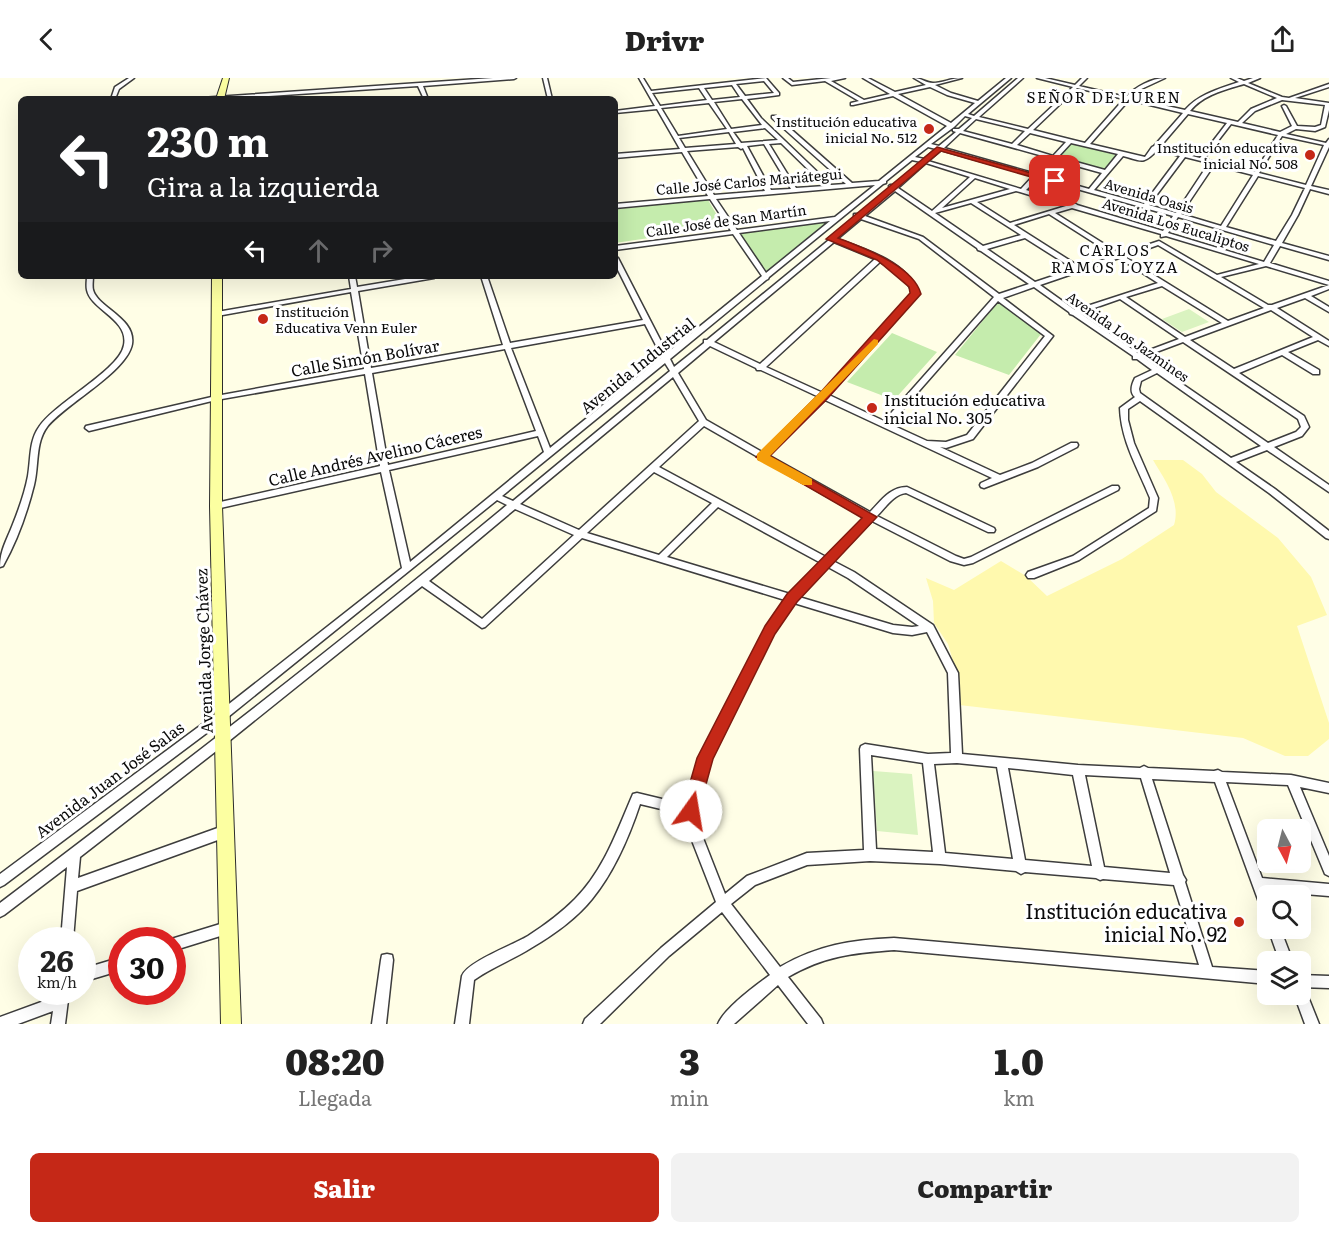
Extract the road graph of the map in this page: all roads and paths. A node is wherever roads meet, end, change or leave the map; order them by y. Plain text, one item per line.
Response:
1 (132, 78) edge
2 (226, 78) edge
3 (514, 78) edge
4 (545, 78) edge
5 (641, 78) edge
6 (785, 78) edge
7 (843, 78) edge
8 (865, 78) edge
9 (916, 78) edge
10 (960, 78) edge
11 (1009, 78) edge
12 (1021, 78) edge
13 (1039, 78) edge
14 (1085, 78) edge
15 (1163, 78) edge
16 (1233, 78) edge
17 (1258, 78) edge
18 (764, 79) edge
19 (824, 79) edge
20 (1243, 82) junction
21 (733, 83) junction
22 (420, 84) junction
23 (930, 85) junction
24 (1329, 85) edge
25 (1074, 86) junction
26 (701, 87) junction
27 (324, 91) junction
28 (651, 92) junction
29 (894, 94) junction
30 (114, 96) edge
31 (221, 96) edge
32 (250, 96) edge
33 (325, 96) edge
34 (425, 96) edge
35 (549, 96) edge
36 (745, 98) junction
37 (1128, 98) junction
38 (1281, 98) junction
39 (1288, 99) junction
40 (863, 101) junction
41 (712, 103) junction
42 (979, 103) junction
43 (853, 104) dead end
44 (1329, 104) edge
45 (1284, 106) dead end
46 (661, 109) junction
47 (1185, 111) junction
48 (618, 112) edge
49 (965, 115) junction
50 (774, 117) dead end
51 (976, 117) junction
52 (1230, 122) junction
53 (1239, 124) junction
54 (766, 126) junction
55 (950, 127) junction
56 (1294, 127) junction
57 (731, 130) junction
58 (1029, 130) junction
59 (959, 132) junction
60 (1281, 135) junction
61 (678, 137) junction
62 (782, 141) junction
63 (1070, 141) junction
64 (767, 144) junction
65 (1086, 144) junction
66 (1328, 144) edge
67 (928, 145) junction
68 (1013, 146) junction
69 (743, 147) junction
70 (940, 148) junction
71 (1154, 148) junction
72 (685, 152) junction
73 (1121, 154) junction
74 (618, 156) edge
75 (1183, 156) junction
76 (913, 158) junction
77 (1054, 158) junction
78 (1202, 160) junction
79 (925, 162) junction
80 (1212, 163) junction
81 (1106, 172) junction
82 (1256, 174) junction
83 (974, 176) junction
84 (1038, 176) junction
85 (884, 182) junction
86 (849, 183) junction
87 (828, 185) junction
88 (1309, 187) junction
89 (895, 188) junction
90 (794, 189) junction
91 (1019, 190) junction
92 (1090, 190) junction
93 (768, 191) junction
94 (1329, 192) edge
95 (711, 196) junction
96 (973, 202) junction
97 (1074, 205) junction
98 (618, 206) edge
99 (1145, 206) junction
100 (848, 211) junction
101 (933, 213) junction
102 (1051, 213) junction
103 (1176, 215) junction
104 (859, 216) junction
105 (841, 217) junction
106 (1009, 225) junction
107 (1222, 228) junction
108 (733, 231) junction
109 (1165, 234) junction
110 (1026, 236) junction
111 (831, 239) junction
112 (1159, 243) junction
113 (1280, 244) junction
114 (618, 248) edge
115 (980, 249) junction
116 (1121, 256) junction
117 (880, 258) junction
118 (1329, 258) edge
119 (618, 264) edge
120 (1266, 264) junction
121 (1078, 269) junction
122 (1215, 277) junction
123 (766, 278) junction
124 (90, 279) edge
125 (217, 279) edge
126 (352, 279) edge
127 (417, 279) edge
128 (485, 279) edge
129 (1164, 284) junction
130 (1033, 285) junction
131 (1329, 285) edge
132 (354, 290) junction
133 (1305, 295) junction
134 (998, 297) junction
135 (1122, 297) junction
136 (1269, 308) junction
137 (1329, 310) edge
138 (1072, 313) junction
139 (217, 314) junction
140 (648, 321) junction
141 (1226, 323) junction
142 (1319, 337) junction
143 (1184, 338) junction
144 (707, 342) junction
145 (1329, 344) edge
146 (507, 346) junction
147 (1284, 353) junction
148 (1136, 357) junction
149 (666, 359) junction
150 (760, 368) junction
151 (366, 370) junction
152 (1156, 370) junction
153 (673, 372) junction
154 (1234, 372) junction
155 (1316, 372) dead end
156 (824, 396) junction
157 (1140, 397) junction
158 (216, 398) junction
159 (703, 422) junction
160 (886, 424) junction
161 (89, 428) dead end
162 (540, 433) junction
163 (924, 443) junction
164 (1074, 445) dead end
165 (1267, 447) junction
166 (549, 454) junction
167 (762, 457) junction
168 (1230, 461) junction
169 (384, 468) junction
170 (654, 468) junction
171 (1000, 478) junction
172 (984, 484) dead end
173 (1115, 488) dead end
174 (1329, 489) edge
175 (497, 497) junction
176 (717, 503) junction
177 (512, 505) junction
178 (216, 506) junction
179 (871, 517) junction
180 (991, 530) dead end
181 (582, 535) junction
182 (1329, 536) edge
183 (661, 558) junction
184 (0, 564) edge
185 (828, 564) junction
186 (407, 570) junction
187 (1031, 575) dead end
188 (422, 581) junction
189 (792, 598) junction
190 (930, 628) junction
191 (224, 714) junction
192 (225, 738) junction
193 (957, 758) junction
194 (928, 759) junction
195 (1002, 763) junction
196 (1078, 770) junction
197 (1144, 771) junction
198 (1218, 775) junction
199 (1291, 780) junction
200 (1329, 788) edge
201 (691, 811) junction
202 (226, 831) junction
203 (74, 855) junction
204 (870, 855) junction
205 (940, 858) junction
206 (1021, 868) junction
207 (1329, 870) edge
208 (1100, 874) junction
209 (1180, 880) junction
210 (0, 881) edge
211 (1257, 884) joint
212 (73, 886) junction
213 (1329, 890) edge
214 (722, 902) junction
215 (0, 911) edge
216 (68, 927) edge
217 (230, 927) junction
218 (186, 941) edge
219 (387, 960) dead end
220 (1208, 973) junction
221 (778, 974) junction
222 (1257, 977) edge
223 (1311, 981) edge
224 (1329, 982) edge
225 (42, 1005) edge
226 (61, 1005) edge
227 (1304, 1005) edge
228 (0, 1024) edge
229 (58, 1024) edge
230 (231, 1024) edge
231 (379, 1024) edge
232 (462, 1024) edge
233 (590, 1024) edge
234 (725, 1024) edge
235 (816, 1024) edge
236 (1312, 1024) edge

1 - 30 street
2 - 31 main road
3 - 22 street
4 - 35 street
5 - 28 street
6 - 19 street
7 - 19 street
8 - 29 street
9 - 23 street
10 - 23 street
11 - 42 street
12 - 51 street
13 - 25 street
14 - 25 street
15 - 37 street
16 - 20 street
17 - 20 street
18 - 21 street
18 - 36 street
19 - 40 street
20 - 38 street
20 - 47 street
21 - 26 street
21 - 36 street
22 - 27 street
22 - 34 street
23 - 29 street
23 - 42 street
24 - 39 street
25 - 37 street
25 - 58 street
26 - 28 street
26 - 41 street
27 - 32 street
27 - 33 street
28 - 46 street
29 - 40 street
29 - 55 street
36 - 41 street
36 - 54 street
37 - 47 street
37 - 65 street
38 - 39 street
38 - 53 street
39 - 44 street
40 - 43 street
41 - 46 street
41 - 57 street
42 - 49 street
44 - 56 street
45 - 56 street
46 - 48 street
46 - 61 street
47 - 52 street
47 - 71 street
49 - 51 street
49 - 55 street
50 - 86 street
51 - 58 street
51 - 59 street
52 - 53 street
52 - 78 street
53 - 60 street
54 - 57 street
54 - 62 street
55 - 59 street
55 - 67 street
56 - 60 street
57 - 61 street
57 - 69 street
58 - 63 street
58 - 68 street
59 - 68 street
59 - 70 street
60 - 66 street
60 - 82 street
61 - 72 street
62 - 64 street
62 - 87 street
63 - 65 street
63 - 77 street
64 - 69 street
64 - 90 street
65 - 73 street
66 - 88 street
67 - 70 street, Avenida Oasis
67 - 76 street
68 - 77 street
69 - 72 street
69 - 93 street
70 - 79 street
70 - 84 street, Avenida Oasis
71 - 73 street
71 - 75 street
72 - 74 street
72 - 95 street
73 - 81 street
75 - 78 street
75 - 99 street
76 - 79 street, Avenida Los Eucaliptos
76 - 85 street
77 - 81 street
77 - 84 street
78 - 80 street
79 - 83 street, Avenida Los Eucaliptos
79 - 89 street
80 - 82 street
80 - 103 street
81 - 92 street
82 - 88 street
82 - 107 street
83 - 91 street, Avenida Los Eucaliptos
83 - 101 street
84 - 91 street
84 - 92 street, Avenida Oasis
85 - 86 street, Calle José Carlos Mariátegui
85 - 89 street, Avenida Los Jazmines
85 - 100 street, Avenida Industrial
86 - 87 street, Calle José Carlos Mariátegui
87 - 90 street, Calle José Carlos Mariátegui
88 - 94 street
88 - 113 street
89 - 101 street, Avenida Los Jazmines
89 - 104 street
90 - 93 street, Calle José Carlos Mariátegui
91 - 96 street
91 - 97 street, Avenida Los Eucaliptos
92 - 99 street, Avenida Oasis
93 - 95 street, Calle José Carlos Mariátegui
95 - 98 street, Calle José Carlos Mariátegui
95 - 108 street
96 - 101 street
96 - 106 street
97 - 102 street
97 - 109 street, Avenida Los Eucaliptos
99 - 103 street, Avenida Oasis
100 - 104 street
100 - 105 street, Avenida Industrial
101 - 115 street, Avenida Los Jazmines
102 - 106 street
102 - 116 street
103 - 107 street, Avenida Oasis
103 - 109 street
104 - 111 street
104 - 134 street
105 - 108 street, Calle José de San Martín
105 - 123 street, Avenida Industrial
106 - 110 street
107 - 113 street, Avenida Oasis
108 - 114 street, Calle José de San Martín
108 - 123 street
109 - 112 street
109 - 120 street, Avenida Los Eucaliptos
110 - 115 street
110 - 121 street
111 - 117 street
111 - 144 street
112 - 116 street
112 - 122 street
113 - 118 street, Avenida Oasis
113 - 120 street
115 - 130 street, Avenida Los Jazmines
116 - 121 street
116 - 129 street
117 - 150 street
117 - 156 street
119 - 140 street
120 - 122 street
120 - 131 street, Avenida Los Eucaliptos
121 - 130 street
122 - 136 street
123 - 149 street, Avenida Industrial
124 - 184 street
125 - 139 main road, Avenida Jorge Chávez
126 - 132 street
127 - 132 street
128 - 146 street
129 - 135 street
129 - 141 street
130 - 134 street
130 - 138 street, Avenida Los Jazmines
131 - 133 street
132 - 139 street
132 - 151 street
133 - 136 street
133 - 137 street
134 - 160 street
134 - 163 street
135 - 138 street
135 - 143 street
136 - 141 street
136 - 142 street
138 - 148 street, Avenida Los Jazmines
139 - 158 main road, Avenida Jorge Chávez
140 - 146 street, Calle Simón Bolívar
140 - 149 street
141 - 143 street
142 - 145 street
142 - 147 street
143 - 148 street
143 - 154 street
144 - 150 street
144 - 153 street
146 - 151 street, Calle Simón Bolívar
146 - 162 street
147 - 154 street
147 - 155 street
148 - 152 street, Avenida Los Jazmines
149 - 153 street
149 - 166 street, Avenida Industrial
150 - 156 street
151 - 158 street, Calle Simón Bolívar
151 - 169 street
152 - 157 street
152 - 165 street, Avenida Los Jazmines
153 - 159 street
153 - 177 street
154 - 165 street
156 - 160 street
156 - 167 street
157 - 168 street
157 - 187 street
158 - 161 street, Calle Simón Bolívar
158 - 178 main road, Avenida Jorge Chávez
159 - 167 street
159 - 170 street
160 - 163 street
162 - 166 street
162 - 169 street, Calle Andrés Avelino Cáceres
163 - 171 street
164 - 171 street
165 - 168 street
165 - 174 street, Avenida Los Jazmines
166 - 175 street, Avenida Industrial
167 - 179 street
168 - 182 street
169 - 178 street, Calle Andrés Avelino Cáceres
169 - 186 street
170 - 176 street
170 - 181 street
171 - 172 street
173 - 179 street
175 - 177 street
175 - 186 street, Avenida Industrial
176 - 183 street
176 - 185 street
177 - 181 street
177 - 188 street
178 - 191 main road, Avenida Jorge Chávez
179 - 180 street
179 - 185 street
181 - 183 street
181 - 188 street
183 - 189 street
185 - 189 street
185 - 190 street
186 - 191 street, Avenida Juan José Salas
188 - 192 street
189 - 190 street
189 - 201 street
190 - 193 street
191 - 192 main road, Avenida Jorge Chávez
191 - 210 street, Avenida Juan José Salas
192 - 202 main road, Avenida Jorge Chávez
192 - 203 street
193 - 194 street
193 - 195 street
194 - 204 street
194 - 205 street
195 - 196 street
195 - 206 street
196 - 197 street
196 - 208 street
197 - 198 street
197 - 209 street
198 - 199 street
198 - 211 street
199 - 200 street
199 - 207 street
201 - 214 street
201 - 232 street
202 - 212 street
202 - 217 main road, Avenida Jorge Chávez
203 - 212 street
203 - 215 street
204 - 205 street
204 - 214 street
205 - 206 street
206 - 208 street
208 - 209 street
209 - 220 street
211 - 213 street
212 - 216 street
214 - 221 street
214 - 233 street
217 - 218 street
217 - 230 main road, Avenida Jorge Chávez
219 - 231 street
220 - 221 street
220 - 222 street
221 - 234 street
221 - 235 street
223 - 224 street
225 - 228 street
226 - 229 street
227 - 236 street

